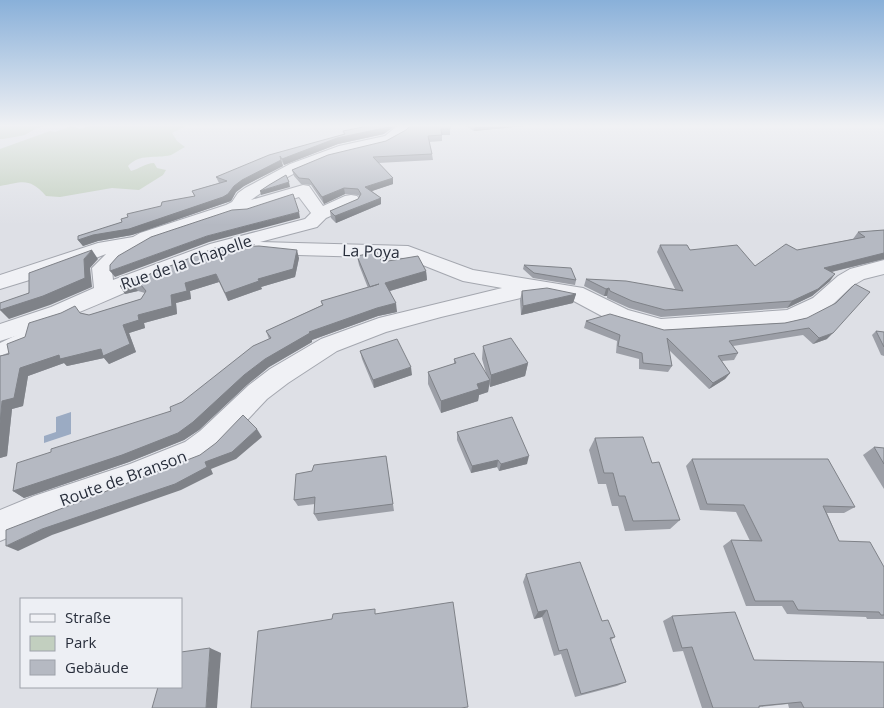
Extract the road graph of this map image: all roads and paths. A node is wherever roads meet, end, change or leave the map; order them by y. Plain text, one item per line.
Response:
1 (315, 159) edge
2 (351, 200) edge
3 (232, 209) junction
4 (320, 214) junction
5 (139, 241) junction
6 (233, 244) junction
7 (884, 267) edge
8 (0, 282) edge
9 (534, 289) junction
10 (106, 291) junction
11 (86, 300) junction
12 (138, 300) edge
13 (29, 323) junction
14 (0, 333) edge
15 (1, 350) edge
16 (0, 526) edge

1 - 3 street
2 - 4 street, Rue de la Chapelle
3 - 4 street, Rue de la Chapelle
3 - 5 street
4 - 6 street, Rue de la Chapelle
5 - 8 street
5 - 10 street
6 - 9 street, La Poya
6 - 10 street, Rue de la Chapelle
7 - 9 street
9 - 16 street, Route de Branson
10 - 11 street, Rue de la Chapelle
11 - 12 street
11 - 13 street, Rue de la Chapelle
13 - 14 street, Rue de la Chapelle
13 - 15 street

